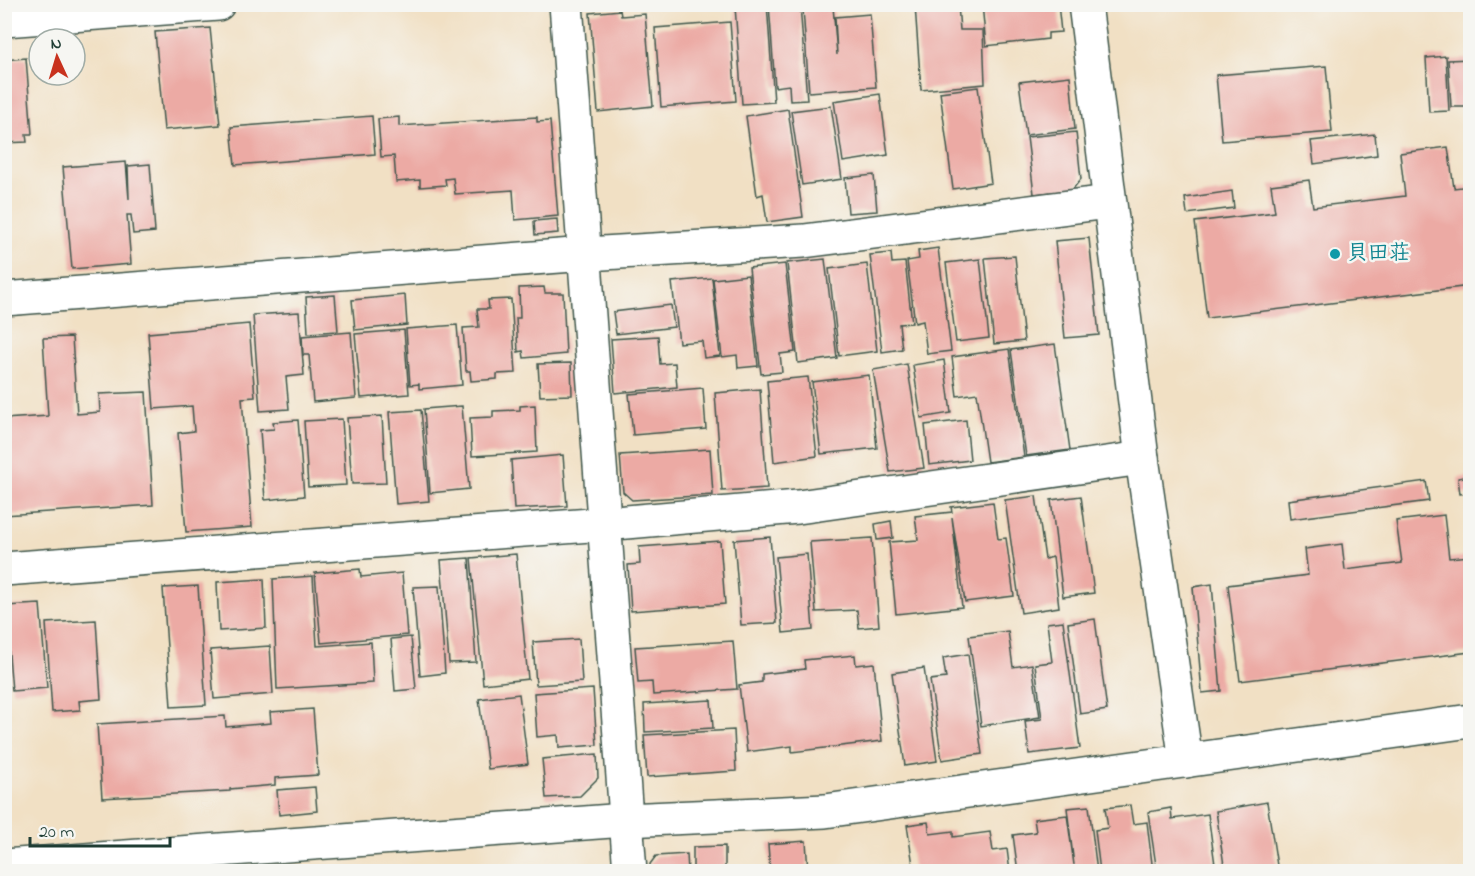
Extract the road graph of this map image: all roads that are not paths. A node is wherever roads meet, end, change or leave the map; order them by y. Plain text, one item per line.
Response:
1 (218, 4) edge
2 (566, 4) edge
3 (1085, 4) edge
4 (4, 20) edge
5 (1108, 202) junction
6 (586, 254) junction
7 (4, 298) edge
8 (1142, 458) junction
9 (604, 524) junction
10 (4, 569) edge
11 (1470, 721) edge
12 (1186, 761) junction
13 (625, 820) junction
14 (4, 866) edge
15 (630, 872) edge

1 - 4 street
2 - 6 street
3 - 5 street
5 - 6 street
5 - 8 street
6 - 7 street
6 - 9 street
8 - 9 street
8 - 12 street
9 - 10 street
9 - 13 street
11 - 12 street
12 - 13 street
13 - 14 street
13 - 15 street

